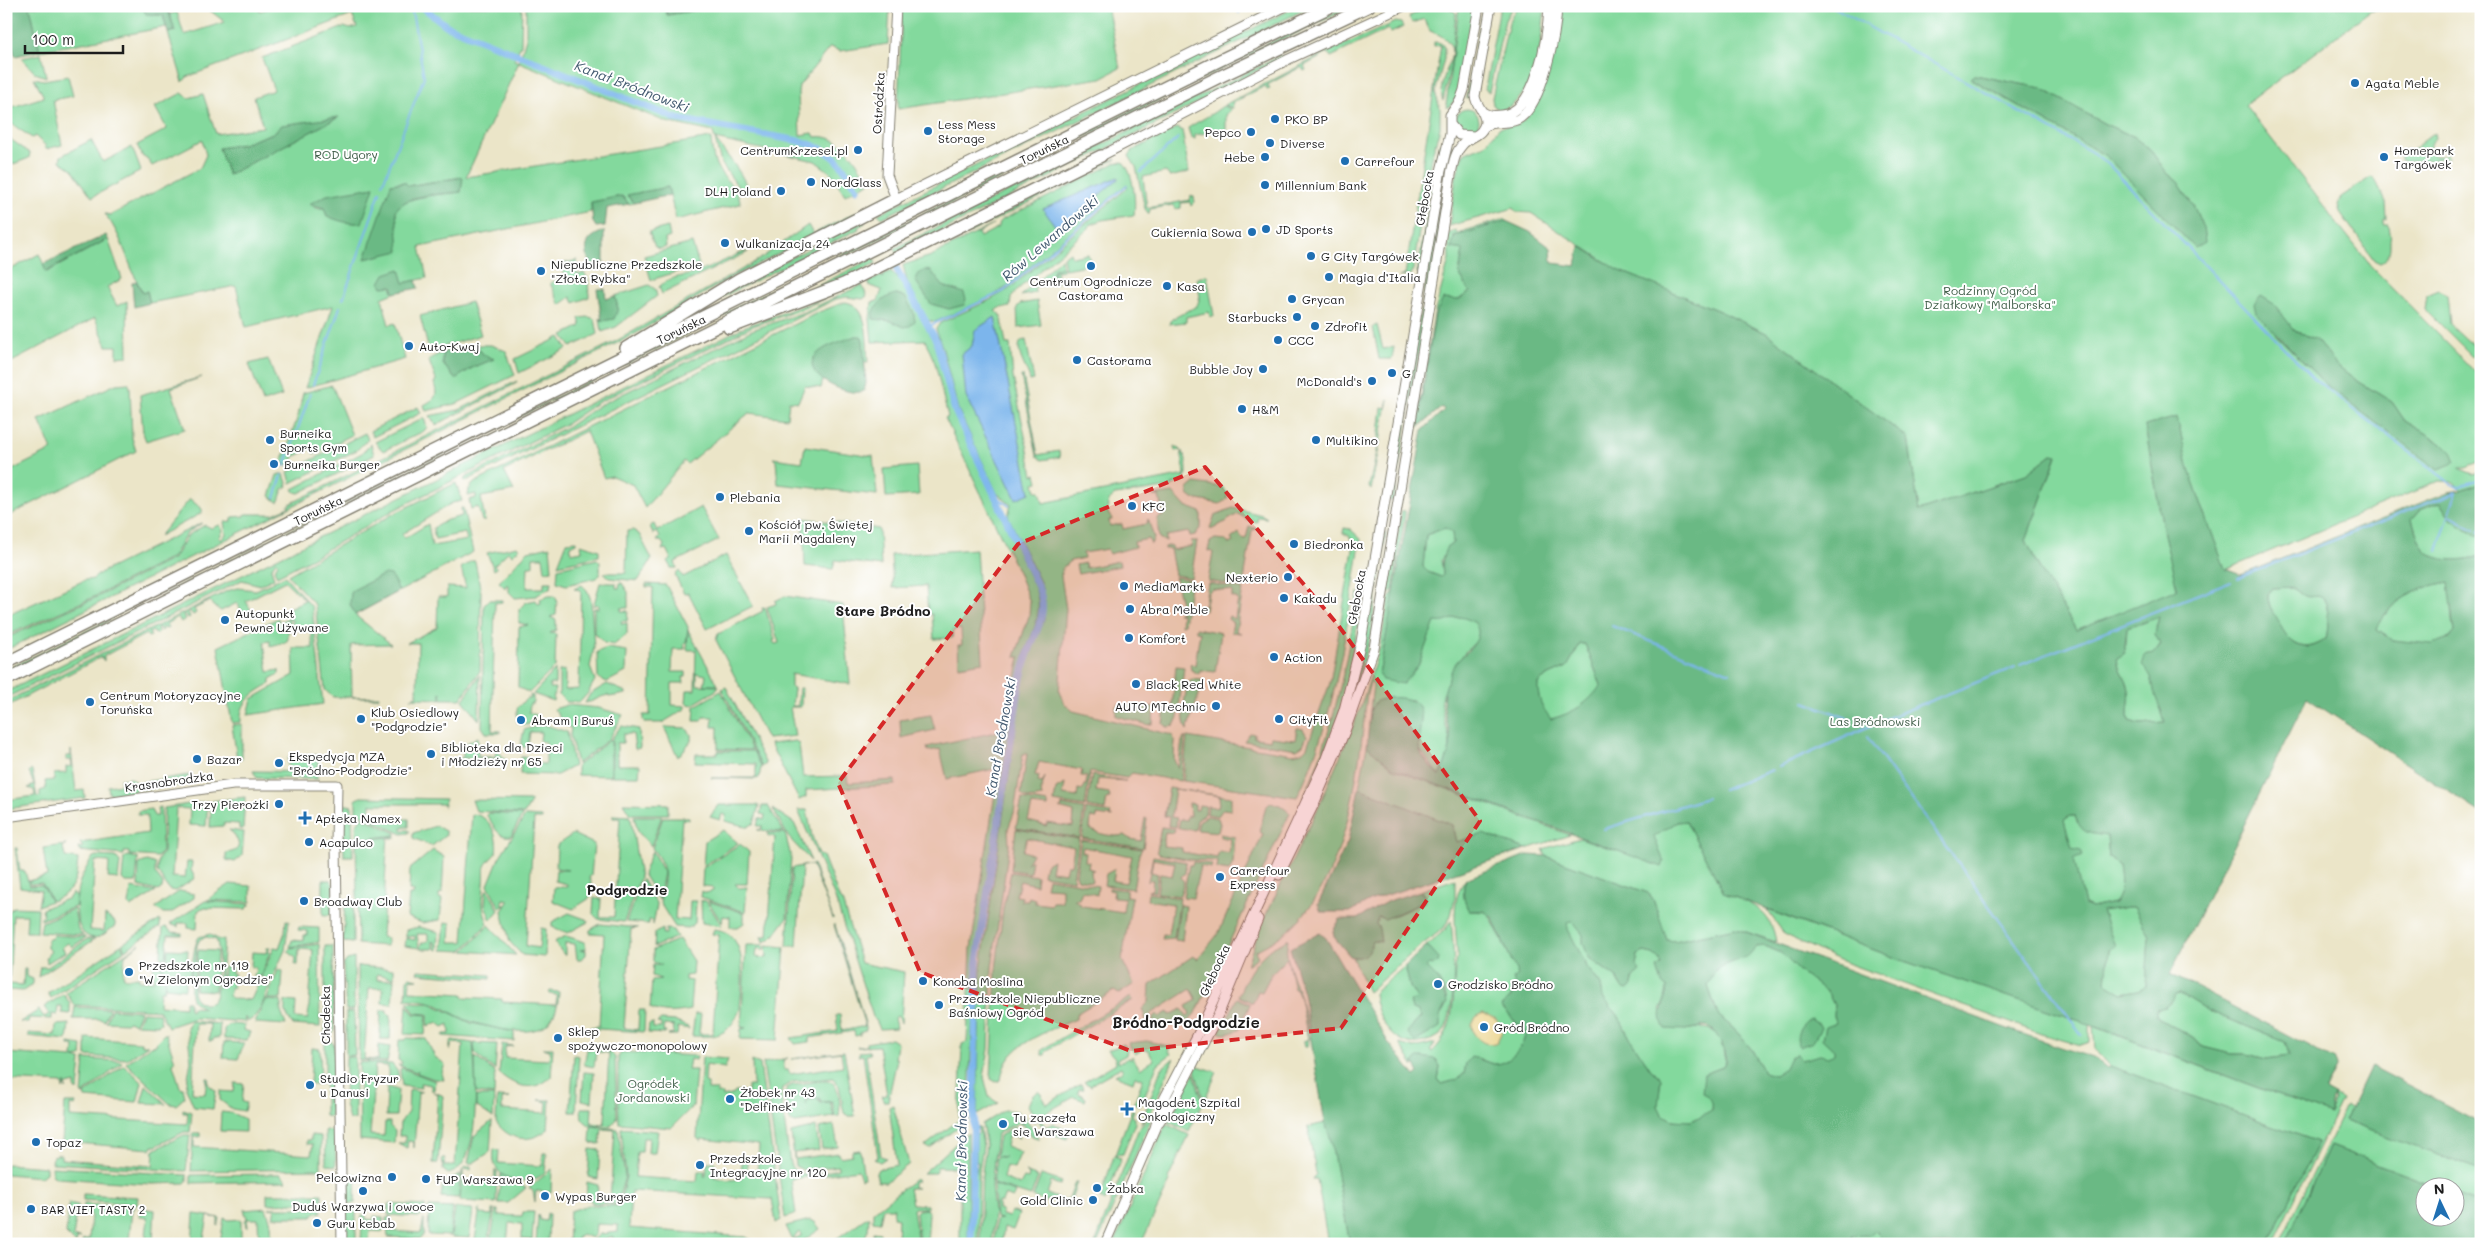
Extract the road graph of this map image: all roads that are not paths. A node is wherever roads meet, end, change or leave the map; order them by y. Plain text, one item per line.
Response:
1 (896, 6) edge
2 (1286, 6) edge
3 (1332, 6) edge
4 (1369, 6) edge
5 (1404, 6) edge
6 (1479, 6) edge
7 (1491, 6) edge
8 (1549, 6) edge
9 (1557, 6) edge
10 (1456, 105) junction
11 (1480, 109) junction
12 (1450, 124) junction
13 (1483, 128) junction
14 (1474, 136) junction
15 (1102, 156) joint
16 (896, 199) junction
17 (663, 354) junction
18 (562, 387) junction
19 (56, 638) junction
20 (6, 658) edge
21 (6, 663) edge
22 (6, 682) edge
23 (337, 785) joint
24 (6, 817) edge
25 (1195, 1046) junction
26 (342, 1244) edge
27 (1105, 1244) edge

1 - 16 street, Ostródzka
2 - 16 street, Toruńska
3 - 18 highway, Toruńska
4 - 17 highway, Toruńska
5 - 15 street
6 - 10 street, Głębocka
7 - 11 street
8 - 11 street
9 - 13 street
10 - 11 street
10 - 12 street, Głębocka
11 - 13 street
12 - 14 street
12 - 25 street, Głębocka
13 - 14 street, Głębocka
14 - 25 street, Głębocka
15 - 17 highway
16 - 18 highway
17 - 22 highway, Toruńska
18 - 19 highway, Toruńska
19 - 20 highway
19 - 21 highway, Toruńska
23 - 24 street, Krasnobrodzka
23 - 26 street, Chodecka
25 - 27 street

